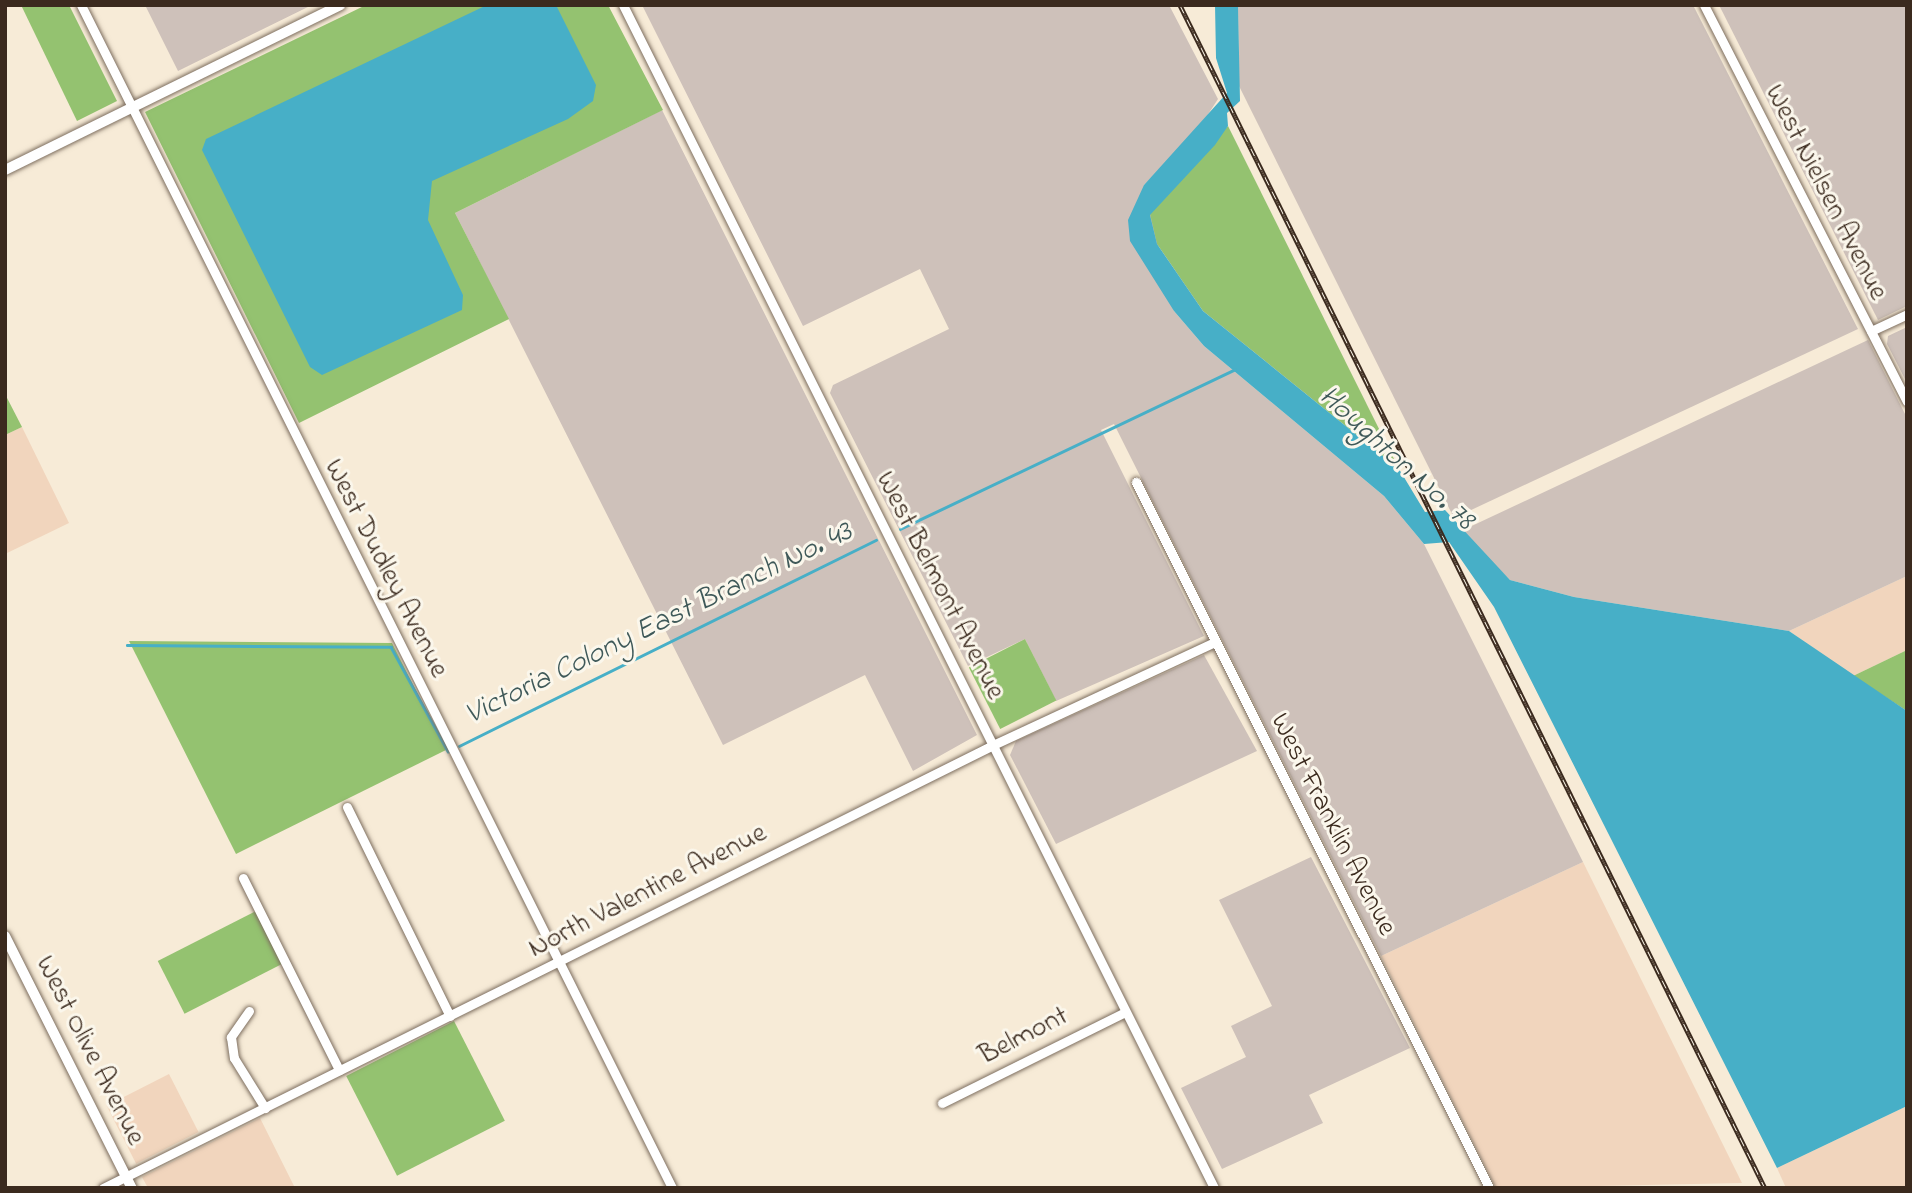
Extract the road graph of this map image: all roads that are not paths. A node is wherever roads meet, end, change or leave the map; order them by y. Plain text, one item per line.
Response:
1 (81, 5) edge
2 (341, 5) edge
3 (624, 5) edge
4 (1704, 5) edge
5 (131, 108) junction
6 (5, 170) edge
7 (1907, 314) edge
8 (1871, 331) junction
9 (1907, 401) edge
10 (1136, 482) dead end
11 (1215, 642) junction
12 (993, 745) junction
13 (347, 807) dead end
14 (243, 878) dead end
15 (5, 936) edge
16 (558, 962) junction
17 (249, 1011) dead end
18 (1125, 1012) junction
19 (450, 1016) junction
20 (340, 1070) junction
21 (942, 1103) dead end
22 (265, 1108) junction
23 (126, 1176) junction
24 (103, 1188) edge
25 (132, 1188) edge
26 (672, 1188) edge
27 (1214, 1188) edge
28 (1489, 1188) edge

1 - 5 street, West Dudley Avenue
2 - 5 main road
3 - 12 street, West Belmont Avenue
4 - 8 street, West Nielsen Avenue
5 - 6 main road
5 - 16 street, West Dudley Avenue
7 - 8 street
8 - 9 street, West Nielsen Avenue
10 - 11 street, West Franklin Avenue
11 - 12 street, North Valentine Avenue
11 - 28 street, West Franklin Avenue
12 - 16 street, North Valentine Avenue
12 - 18 street, West Belmont Avenue
13 - 19 street
14 - 20 street
15 - 23 main road, West Olive Avenue
16 - 19 street, North Valentine Avenue
16 - 26 street, West Dudley Avenue
17 - 22 street
18 - 21 street, Belmont
18 - 27 street, West Belmont Avenue
19 - 20 street, North Valentine Avenue
20 - 22 street, North Valentine Avenue
22 - 23 street, North Valentine Avenue
23 - 24 street, North Valentine Avenue
23 - 25 main road, West Olive Avenue

